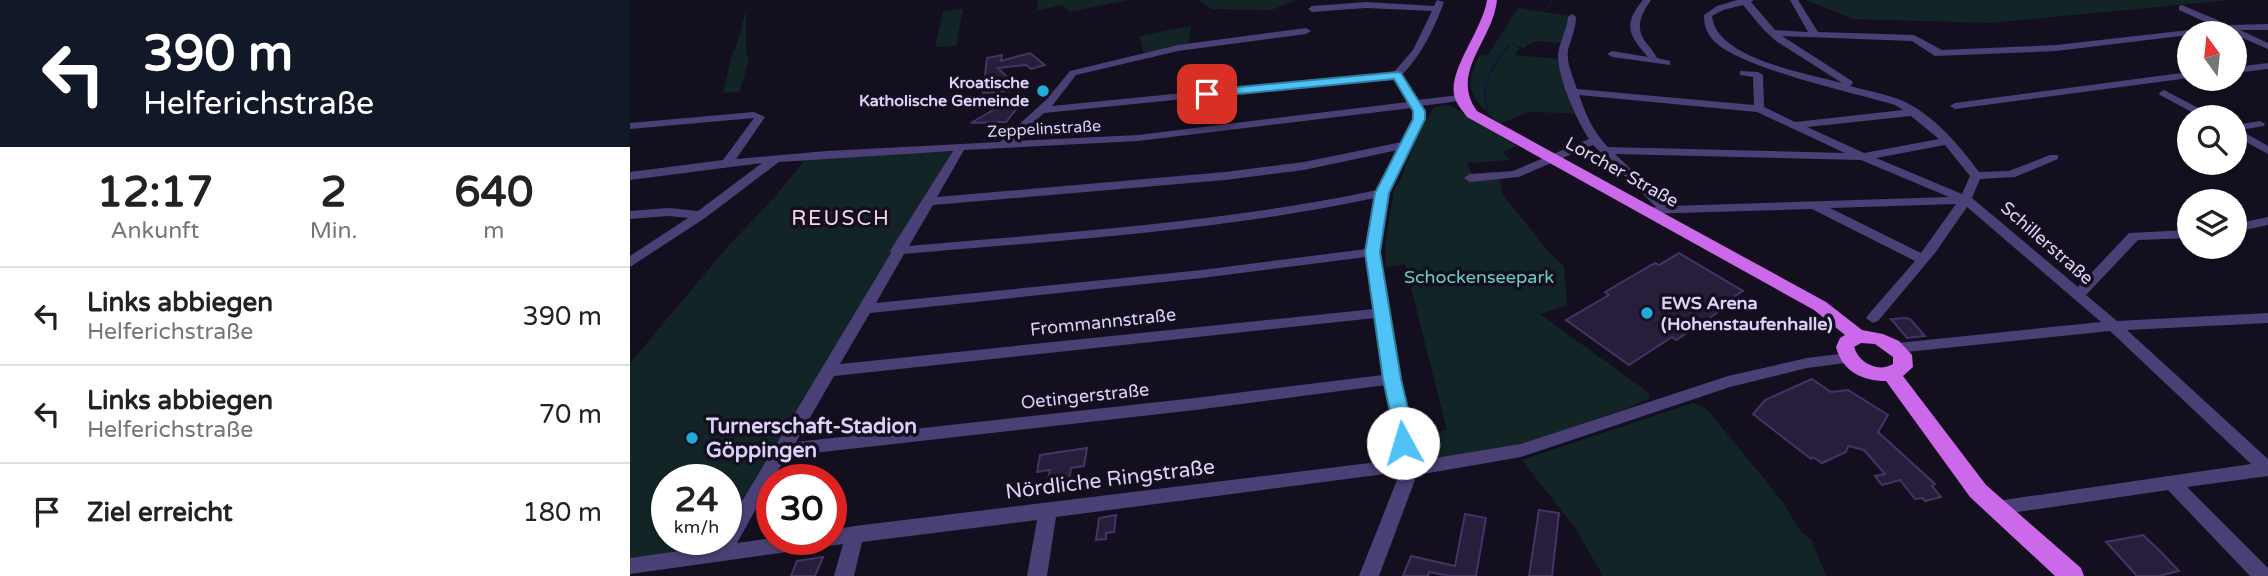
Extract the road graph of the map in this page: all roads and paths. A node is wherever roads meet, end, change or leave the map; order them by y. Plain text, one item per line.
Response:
1 (1492, 0) edge
2 (1647, 0) edge
3 (1745, 0) edge
4 (1794, 0) edge
5 (1439, 4) edge
6 (2182, 8) dead end
7 (1312, 9) dead end
8 (1572, 16) dead end
9 (2211, 21) edge
10 (2268, 27) edge
11 (2247, 28) edge
12 (1306, 31) dead end
13 (1772, 33) junction
14 (2177, 34) edge
15 (1815, 35) junction
16 (2247, 37) edge
17 (2268, 46) edge
18 (1612, 54) dead end
19 (1653, 57) dead end
20 (1667, 63) dead end
21 (2268, 66) edge
22 (2247, 68) edge
23 (1742, 73) dead end
24 (1397, 75) junction
25 (2177, 77) edge
26 (1858, 89) junction
27 (1571, 91) junction
28 (2164, 93) dead end
29 (1459, 98) junction
30 (1415, 103) junction
31 (2186, 105) edge
32 (1955, 106) dead end
33 (1759, 109) junction
34 (1040, 110) junction
35 (1914, 112) junction
36 (2260, 124) dead end
37 (1793, 125) junction
38 (630, 126) edge
39 (2247, 127) edge
40 (2247, 138) edge
41 (1595, 140) junction
42 (1949, 141) junction
43 (1404, 145) junction
44 (1002, 146) junction
45 (960, 148) junction
46 (1605, 150) junction
47 (2268, 151) edge
48 (1863, 157) junction
49 (2054, 157) dead end
50 (776, 158) junction
51 (1552, 159) junction
52 (727, 163) junction
53 (630, 176) edge
54 (1976, 176) junction
55 (1470, 177) dead end
56 (1382, 193) junction
57 (1967, 200) junction
58 (926, 202) junction
59 (1813, 205) junction
60 (1666, 210) junction
61 (1647, 211) junction
62 (630, 215) edge
63 (701, 215) junction
64 (2268, 221) edge
65 (2247, 225) edge
66 (2177, 234) edge
67 (897, 251) junction
68 (1372, 252) junction
69 (1922, 259) junction
70 (630, 263) edge
71 (2078, 295) junction
72 (863, 309) junction
73 (1381, 313) junction
74 (1873, 318) dead end
75 (2268, 318) edge
76 (2113, 326) junction
77 (1858, 337) junction
78 (1896, 348) junction
79 (1848, 358) junction
80 (828, 371) junction
81 (1891, 374) junction
82 (1392, 379) junction
83 (782, 450) junction
84 (1402, 468) junction
85 (2268, 468) edge
86 (2171, 482) junction
87 (1997, 508) junction
88 (1048, 509) junction
89 (742, 518) edge
90 (855, 534) junction
91 (847, 535) edge
92 (720, 555) edge
93 (630, 566) edge
94 (664, 569) edge
95 (844, 576) edge
96 (1037, 576) edge
97 (1369, 576) edge
98 (2072, 576) edge
99 (2263, 576) edge

1 - 29 main road
2 - 19 street
3 - 13 street
3 - 26 street
4 - 15 street
5 - 7 street
5 - 24 street
6 - 9 street
8 - 27 street
10 - 11 street
12 - 34 street
13 - 15 street
13 - 26 street
14 - 15 street
16 - 17 street
18 - 20 street
21 - 22 street
23 - 33 street
24 - 30 street
24 - 34 street
25 - 32 street
26 - 35 street
27 - 33 street, Schillerstraße
27 - 41 street
28 - 31 street
29 - 30 street, Zeppelinstraße
29 - 51 main road, Lorcher Straße
30 - 43 street
30 - 44 street, Zeppelinstraße
33 - 37 street, Schillerstraße
34 - 44 street
35 - 37 street
35 - 42 street
36 - 39 street
37 - 48 street, Schillerstraße
38 - 52 street
40 - 47 street
41 - 46 street
41 - 51 street
42 - 48 street
42 - 54 street
43 - 56 street
43 - 58 street
44 - 45 street, Zeppelinstraße
45 - 50 street, Zeppelinstraße
45 - 58 street
46 - 48 street
46 - 60 street
48 - 57 street, Schillerstraße
49 - 54 street
50 - 52 street, Zeppelinstraße
50 - 63 street
51 - 55 street
51 - 61 main road, Lorcher Straße
52 - 53 street, Zeppelinstraße
54 - 57 street
56 - 67 street
56 - 68 street
57 - 59 street
57 - 69 street
57 - 71 street, Schillerstraße
58 - 67 street
59 - 60 street
59 - 69 street
60 - 61 street
61 - 77 main road, Lorcher Straße
62 - 63 street
63 - 70 street
64 - 65 street
66 - 71 street
67 - 72 street
68 - 72 street
68 - 73 street
69 - 74 street
71 - 76 street, Schillerstraße
72 - 80 street
73 - 80 street, Frommannstraße
73 - 82 street
75 - 76 street
76 - 78 street
76 - 85 street, Schillerstraße
77 - 78 main road
77 - 79 main road
78 - 81 main road
79 - 81 main road
79 - 84 street
80 - 83 street
81 - 87 main road
82 - 83 street, Oetingerstraße
82 - 84 street
83 - 89 street
84 - 88 street, Nördliche Ringstraße
84 - 97 street
85 - 86 street
86 - 87 street
86 - 99 street
87 - 98 main road
88 - 90 street, Nördliche Ringstraße
88 - 96 street
90 - 91 street, Nördliche Ringstraße
90 - 95 street
92 - 94 street
93 - 94 street

